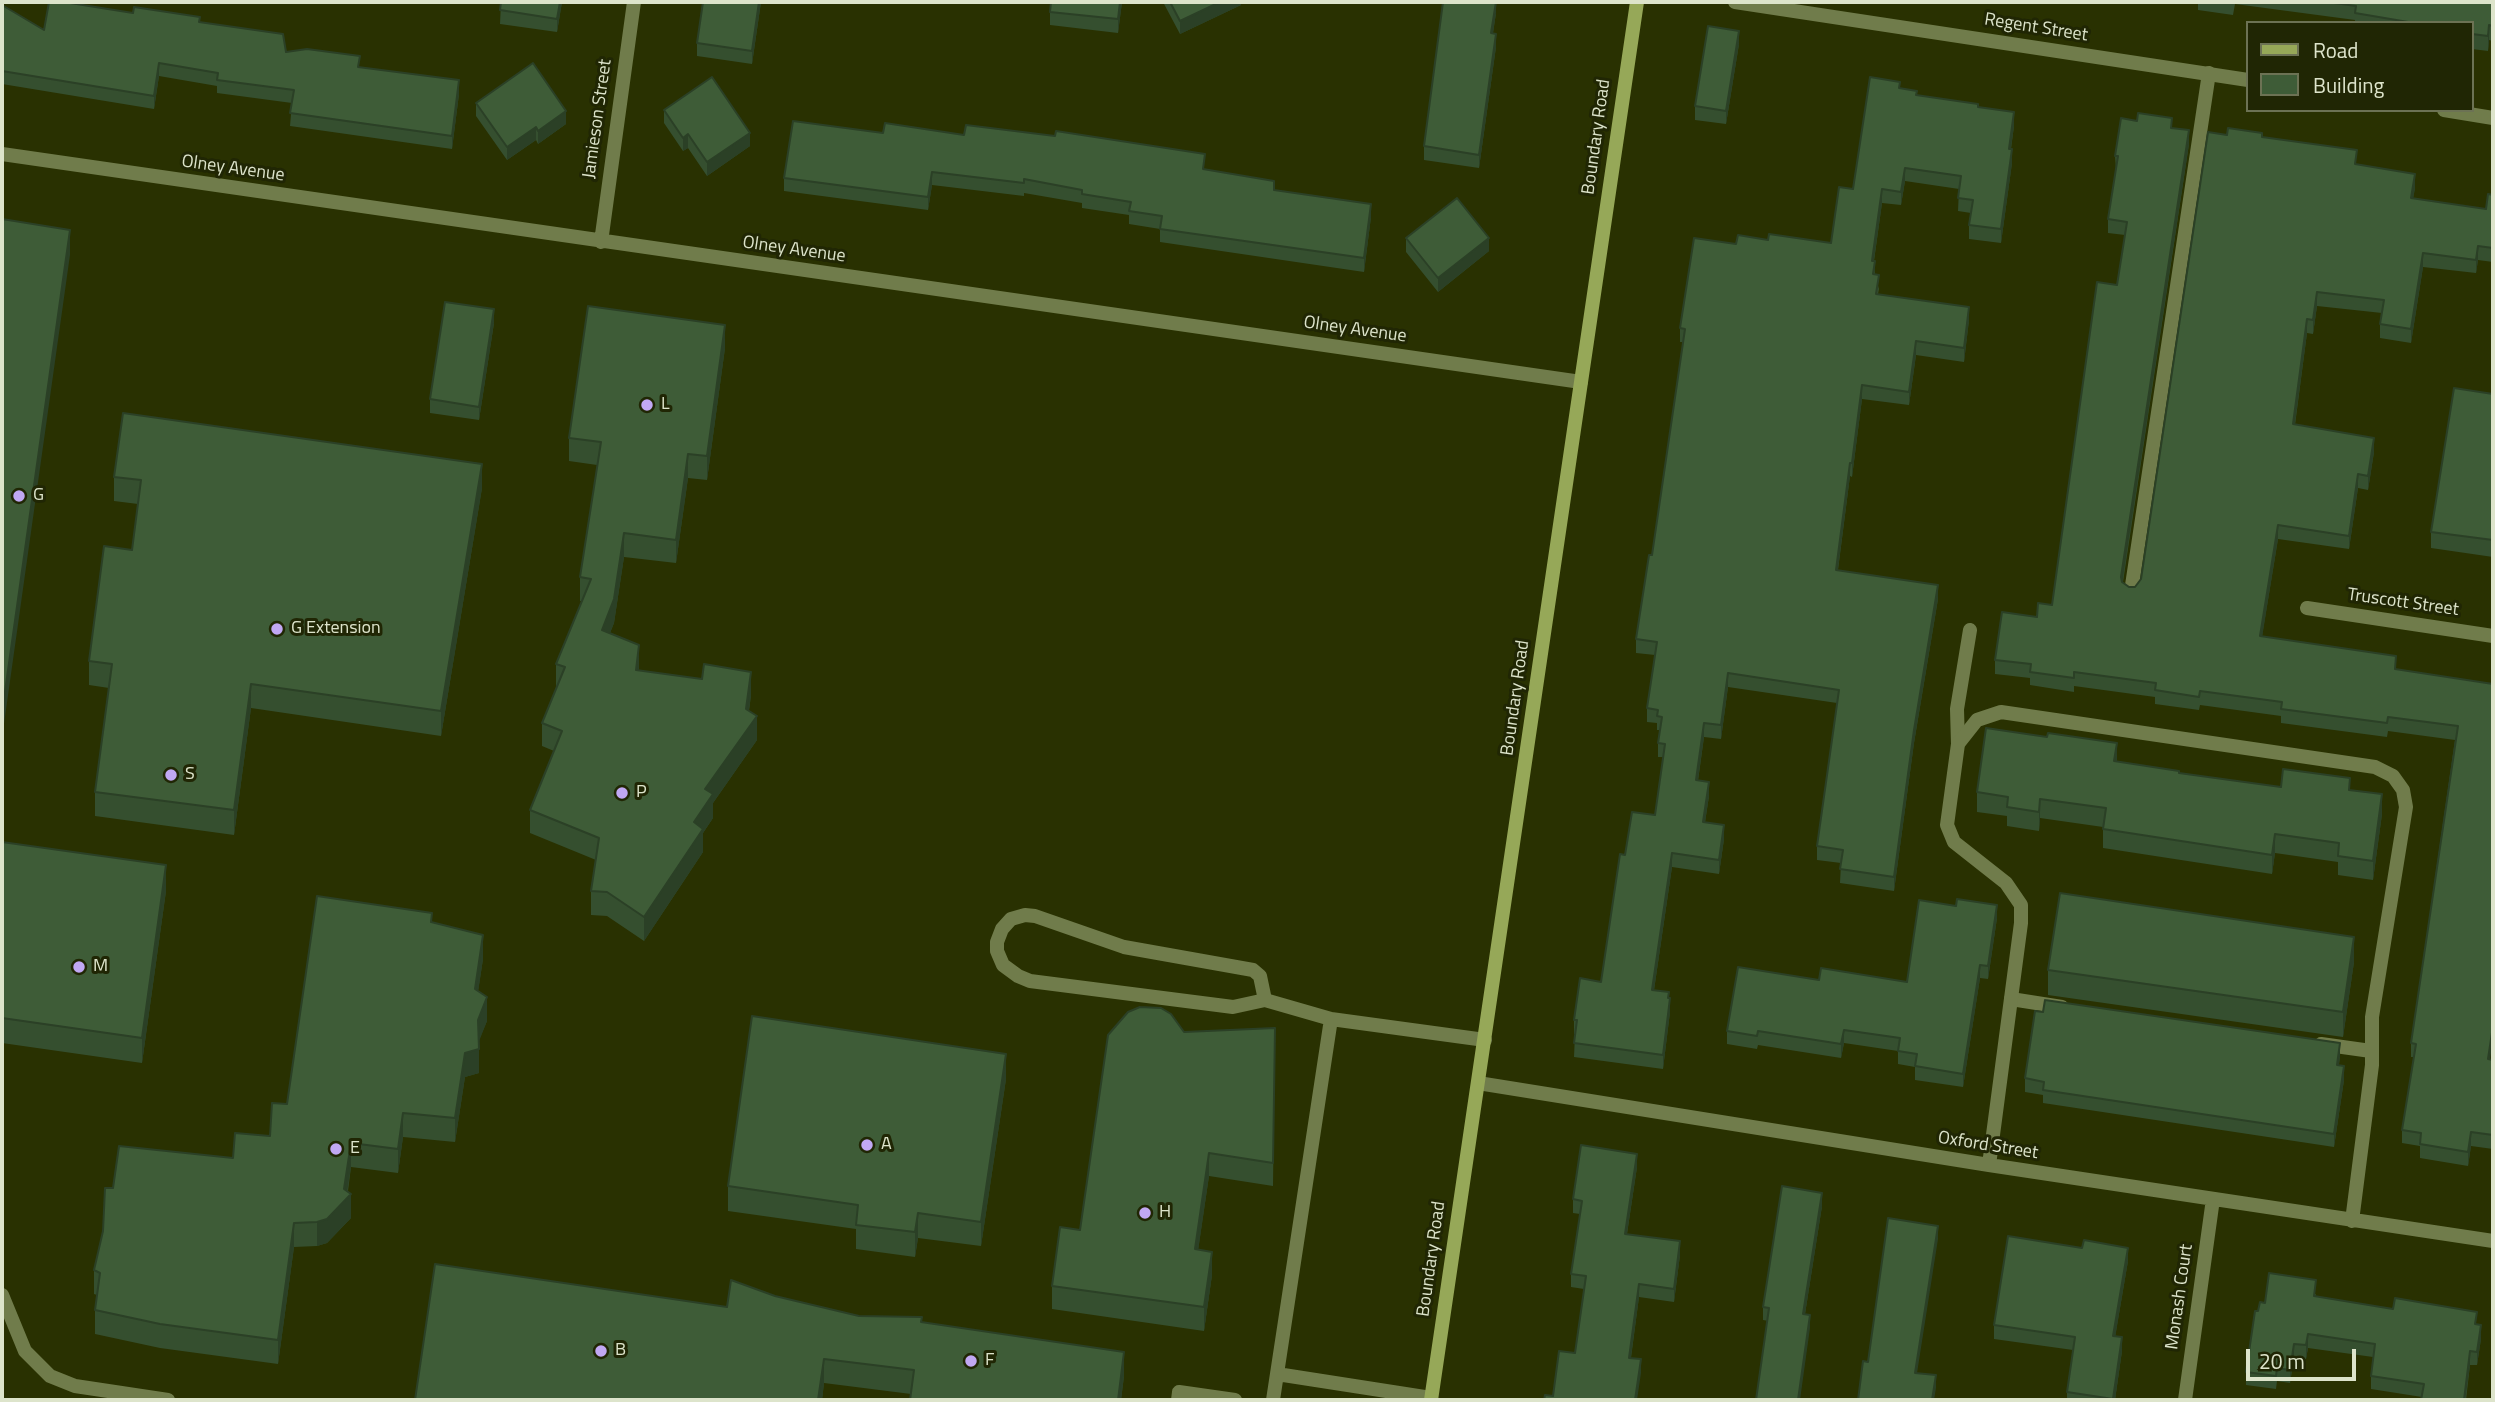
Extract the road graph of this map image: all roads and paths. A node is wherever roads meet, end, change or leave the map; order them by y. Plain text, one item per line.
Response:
1 (634, 2) edge
2 (1637, 2) edge
3 (1735, 2) edge
4 (2209, 74) junction
5 (2246, 80) edge
6 (2456, 112) edge
7 (2493, 118) edge
8 (2, 154) edge
9 (601, 242) junction
10 (1581, 382) junction
11 (2131, 592) edge
12 (2307, 608) dead end
13 (1970, 630) dead end
14 (2493, 636) edge
15 (1958, 744) junction
16 (2011, 999) junction
17 (1265, 1000) junction
18 (2080, 1009) edge
19 (1331, 1019) junction
20 (1485, 1040) junction
21 (2301, 1041) edge
22 (2371, 1051) junction
23 (1478, 1083) junction
24 (1989, 1165) junction
25 (2213, 1199) junction
26 (2352, 1221) junction
27 (2493, 1241) edge
28 (2, 1295) edge
29 (1277, 1374) junction
30 (1431, 1399) edge
31 (168, 1400) edge
32 (1178, 1400) edge
33 (1235, 1400) edge
34 (1273, 1400) edge
35 (2185, 1400) edge

1 - 9 street, Jamieson Street
2 - 10 main road, Boundary Road
3 - 4 street, Regent Street
4 - 5 street, Regent Street
4 - 11 street
6 - 7 street
8 - 9 street, Olney Avenue
9 - 10 street, Olney Avenue
10 - 20 main road, Boundary Road
12 - 14 street, Truscott Street
13 - 15 street
15 - 16 street
15 - 22 street
16 - 18 street
16 - 24 street
17 - 17 street
17 - 19 street
19 - 20 street
19 - 29 street
20 - 23 main road, Boundary Road
21 - 22 street
22 - 26 street
23 - 24 street, Oxford Street
23 - 30 main road, Boundary Road
24 - 25 street, Oxford Street
25 - 26 street, Oxford Street
25 - 35 street, Monash Court
26 - 27 street, Oxford Street
28 - 31 street
29 - 30 street
29 - 34 street
32 - 33 street

